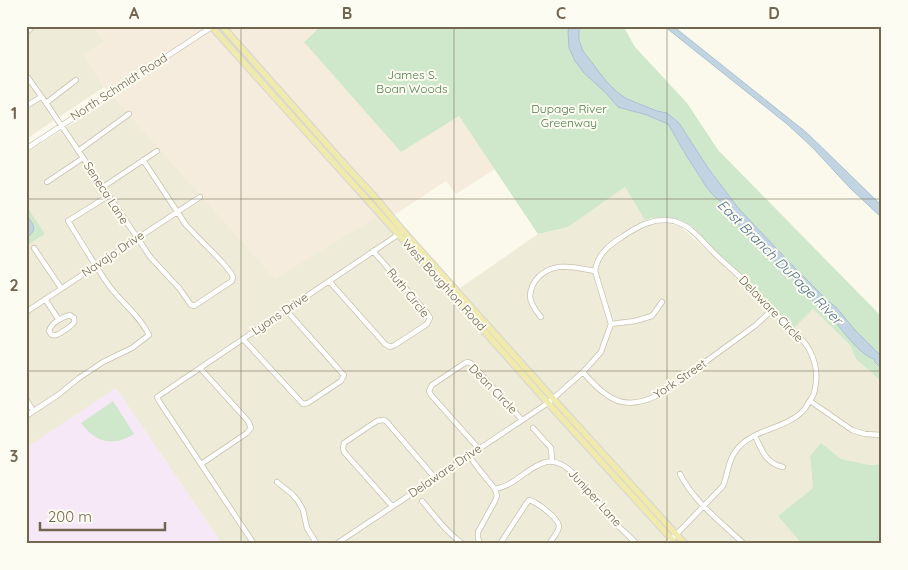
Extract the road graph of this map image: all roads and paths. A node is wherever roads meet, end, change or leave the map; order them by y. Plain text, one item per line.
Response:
1 (33, 26) edge
2 (212, 26) edge
3 (222, 26) edge
4 (26, 33) edge
5 (26, 75) edge
6 (76, 80) dead end
7 (41, 97) junction
8 (46, 103) junction
9 (26, 106) edge
10 (129, 114) dead end
11 (61, 126) junction
12 (26, 149) edge
13 (78, 151) junction
14 (157, 151) dead end
15 (83, 158) junction
16 (143, 160) junction
17 (47, 182) dead end
18 (103, 187) junction
19 (108, 196) junction
20 (200, 197) dead end
21 (381, 204) junction
22 (374, 208) junction
23 (177, 211) junction
24 (401, 233) junction
25 (136, 238) junction
26 (34, 248) dead end
27 (373, 251) junction
28 (96, 266) junction
29 (595, 271) junction
30 (329, 281) junction
31 (61, 288) junction
32 (45, 299) junction
33 (662, 302) dead end
34 (27, 310) edge
35 (286, 310) junction
36 (772, 310) junction
37 (540, 317) dead end
38 (59, 320) junction
39 (611, 324) junction
40 (243, 339) junction
41 (200, 368) junction
42 (583, 372) junction
43 (26, 399) edge
44 (550, 401) junction
45 (810, 401) junction
46 (33, 411) junction
47 (26, 416) edge
48 (522, 420) junction
49 (533, 428) dead end
50 (882, 435) edge
51 (755, 436) junction
52 (479, 449) junction
53 (469, 456) junction
54 (552, 462) junction
55 (201, 464) junction
56 (782, 467) dead end
57 (680, 474) dead end
58 (435, 478) junction
59 (277, 482) dead end
60 (495, 489) junction
61 (422, 500) dead end
62 (392, 506) junction
63 (704, 506) junction
64 (673, 540) edge
65 (254, 544) edge
66 (316, 544) edge
67 (336, 544) edge
68 (463, 544) edge
69 (480, 544) edge
70 (500, 544) edge
71 (549, 544) edge
72 (637, 544) edge
73 (685, 544) edge
74 (744, 544) edge

1 - 4 street
2 - 11 street, North Schmidt Road
2 - 22 main road, West Boughton Road
3 - 21 main road, West Boughton Road
5 - 7 street, Seneca Lane
6 - 8 street
7 - 8 street, Seneca Lane
7 - 9 street
8 - 11 street, Seneca Lane
10 - 13 street
11 - 12 street, North Schmidt Road
11 - 13 street, Seneca Lane
13 - 15 street, Seneca Lane
14 - 16 street
15 - 17 street
15 - 18 street, Seneca Lane
16 - 18 street
16 - 23 street
18 - 19 street, Seneca Lane
19 - 25 street, Seneca Lane
19 - 28 street
20 - 23 street, Navajo Drive
21 - 22 street
21 - 24 main road, West Boughton Road
22 - 24 main road, West Boughton Road
23 - 25 street, Navajo Drive
23 - 25 street, Seneca Lane
24 - 27 street, Lyons Drive
24 - 44 main road, West Boughton Road
25 - 28 street, Navajo Drive
26 - 31 street
27 - 30 street, Lyons Drive
27 - 30 street, Ruth Circle
28 - 31 street, Navajo Drive
28 - 46 street
29 - 36 street, Delaware Circle
29 - 37 street
29 - 39 street
30 - 35 street, Lyons Drive
31 - 32 street, Navajo Drive
32 - 34 street, Navajo Drive
32 - 38 street
33 - 39 street
35 - 40 street, Lyons Drive
35 - 40 street
36 - 42 street, York Street
36 - 45 street, Delaware Circle
38 - 38 street
39 - 42 street
40 - 41 street, Lyons Drive
41 - 55 street, Lyons Drive
41 - 55 street
42 - 44 street
43 - 46 street
44 - 48 street, Delaware Drive
44 - 64 main road, West Boughton Road
45 - 50 street
45 - 51 street, Delaware Circle
46 - 47 street
48 - 52 street, Delaware Drive
48 - 52 street, Dean Circle
49 - 54 street
51 - 56 street
51 - 63 street, Delaware Circle
52 - 53 street, Delaware Drive
53 - 58 street, Delaware Drive
53 - 60 street
54 - 60 street
54 - 72 street, Juniper Lane
55 - 65 street
57 - 63 street
58 - 62 street, Delaware Drive
58 - 62 street
59 - 66 street
60 - 69 street
61 - 68 street
62 - 67 street, Delaware Drive
63 - 64 street, Delaware Circle
63 - 74 street
64 - 73 main road, West Boughton Road
70 - 71 street

